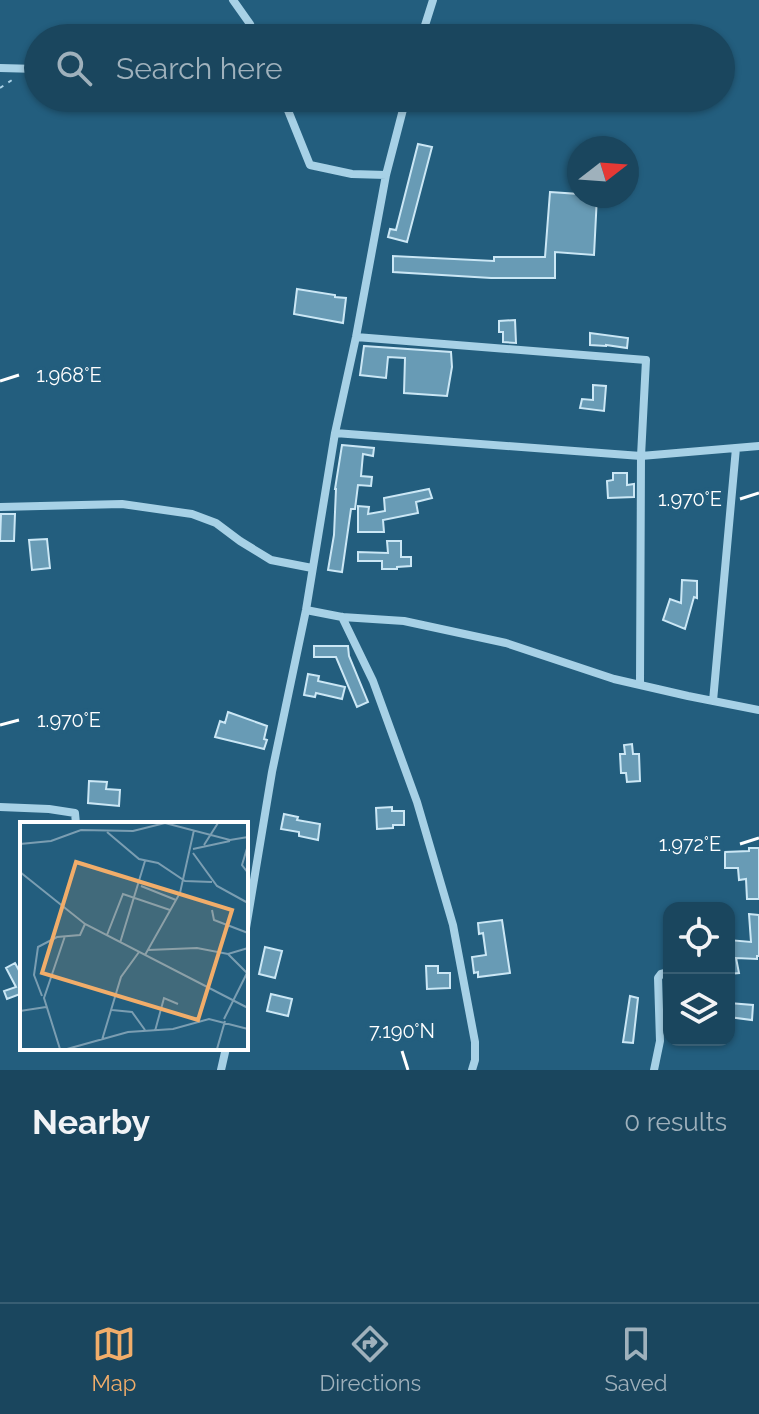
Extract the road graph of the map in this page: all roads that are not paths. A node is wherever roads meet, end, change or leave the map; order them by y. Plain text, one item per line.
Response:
1 (233, 0) edge
2 (433, 0) edge
3 (250, 24) edge
4 (425, 24) edge
5 (0, 68) edge
6 (24, 69) edge
7 (289, 112) edge
8 (402, 112) edge
9 (386, 175) junction
10 (356, 337) junction
11 (335, 433) junction
12 (759, 446) edge
13 (736, 448) junction
14 (641, 456) junction
15 (0, 507) edge
16 (312, 568) junction
17 (306, 610) junction
18 (342, 617) junction
19 (640, 684) junction
20 (713, 701) junction
21 (759, 710) edge
22 (0, 807) edge
23 (76, 822) edge
24 (248, 916) edge
25 (665, 974) edge
26 (226, 1050) edge
27 (221, 1070) edge
28 (472, 1070) edge
29 (654, 1070) edge

1 - 3 street
2 - 4 street
5 - 6 street
7 - 9 street
8 - 9 street
9 - 10 street
10 - 11 street
10 - 14 street
11 - 14 street
11 - 16 street
12 - 13 street
13 - 14 street
13 - 20 street
14 - 19 street
15 - 16 street
16 - 17 street
17 - 18 street
17 - 24 street
18 - 19 street
18 - 28 street
19 - 20 street
20 - 21 street
22 - 23 street
25 - 29 street
26 - 27 street

